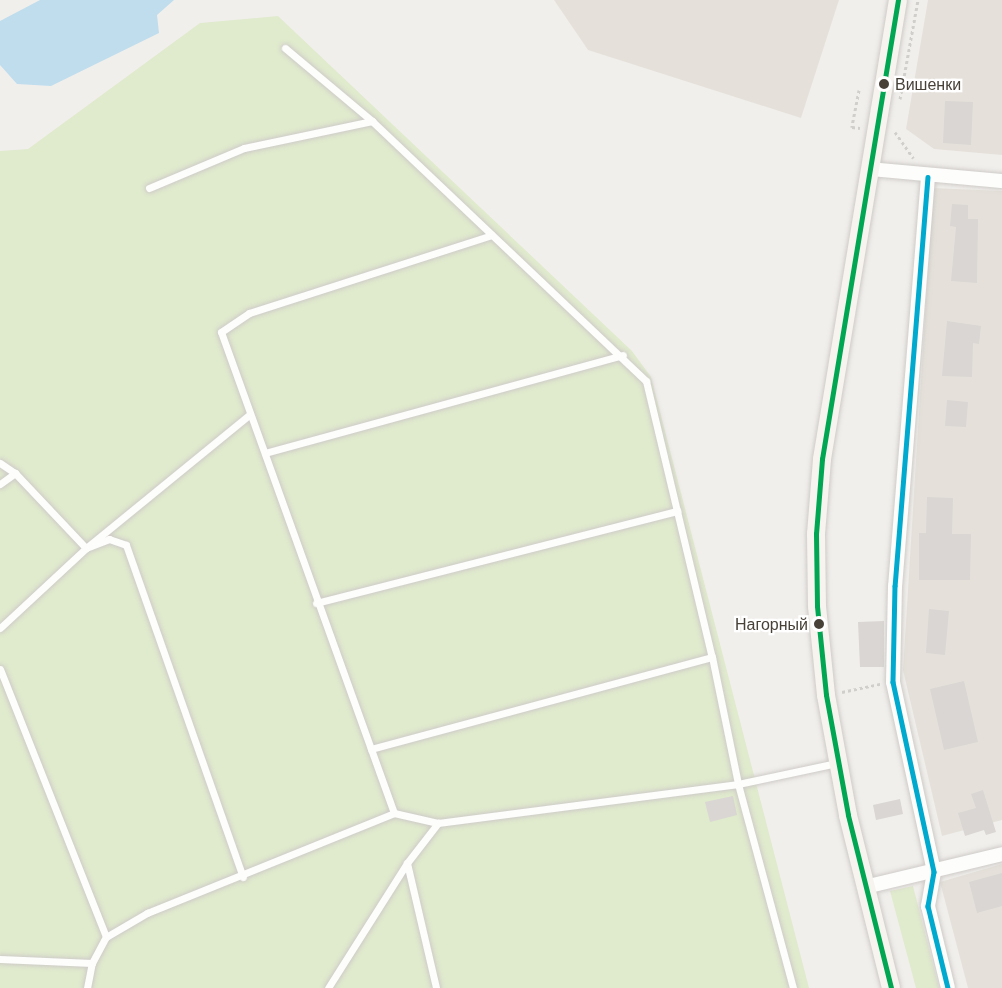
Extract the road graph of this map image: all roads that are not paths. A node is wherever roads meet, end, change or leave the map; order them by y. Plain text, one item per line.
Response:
1 (898, 0) edge
2 (285, 48) dead end
3 (372, 121) junction
4 (870, 169) junction
5 (928, 177) junction
6 (1002, 181) edge
7 (149, 188) dead end
8 (492, 235) junction
9 (623, 355) junction
10 (249, 415) junction
11 (265, 453) junction
12 (0, 463) edge
13 (15, 473) junction
14 (0, 484) edge
15 (677, 511) junction
16 (86, 548) junction
17 (316, 603) junction
18 (0, 628) edge
19 (712, 657) junction
20 (0, 669) edge
21 (371, 749) junction
22 (837, 763) junction
23 (738, 784) junction
24 (394, 813) junction
25 (438, 823) junction
26 (1002, 854) edge
27 (407, 863) junction
28 (934, 872) junction
29 (243, 877) junction
30 (865, 887) junction
31 (106, 937) junction
32 (0, 959) edge
33 (92, 963) junction
34 (87, 988) edge
35 (328, 988) edge
36 (436, 988) edge
37 (793, 988) edge
38 (891, 988) edge
39 (948, 988) edge

1 - 4 main road
2 - 3 lane
3 - 7 lane
3 - 8 lane
4 - 5 street
4 - 22 main road
5 - 6 street
5 - 28 street
8 - 9 lane
8 - 10 lane
9 - 11 lane
9 - 15 lane
10 - 11 lane
10 - 16 lane
11 - 17 lane
12 - 13 lane
13 - 14 lane
13 - 16 lane
15 - 17 lane
15 - 19 lane
16 - 18 lane
16 - 29 lane
17 - 21 lane
19 - 21 lane
19 - 23 lane
20 - 31 lane
21 - 24 lane
22 - 23 lane
22 - 30 main road
23 - 25 lane
23 - 37 lane
24 - 25 lane
24 - 29 lane
25 - 27 lane
26 - 28 street
27 - 35 lane
27 - 36 lane
28 - 30 street
28 - 39 street
29 - 31 lane
30 - 38 main road
31 - 33 lane
32 - 33 lane
33 - 34 lane

